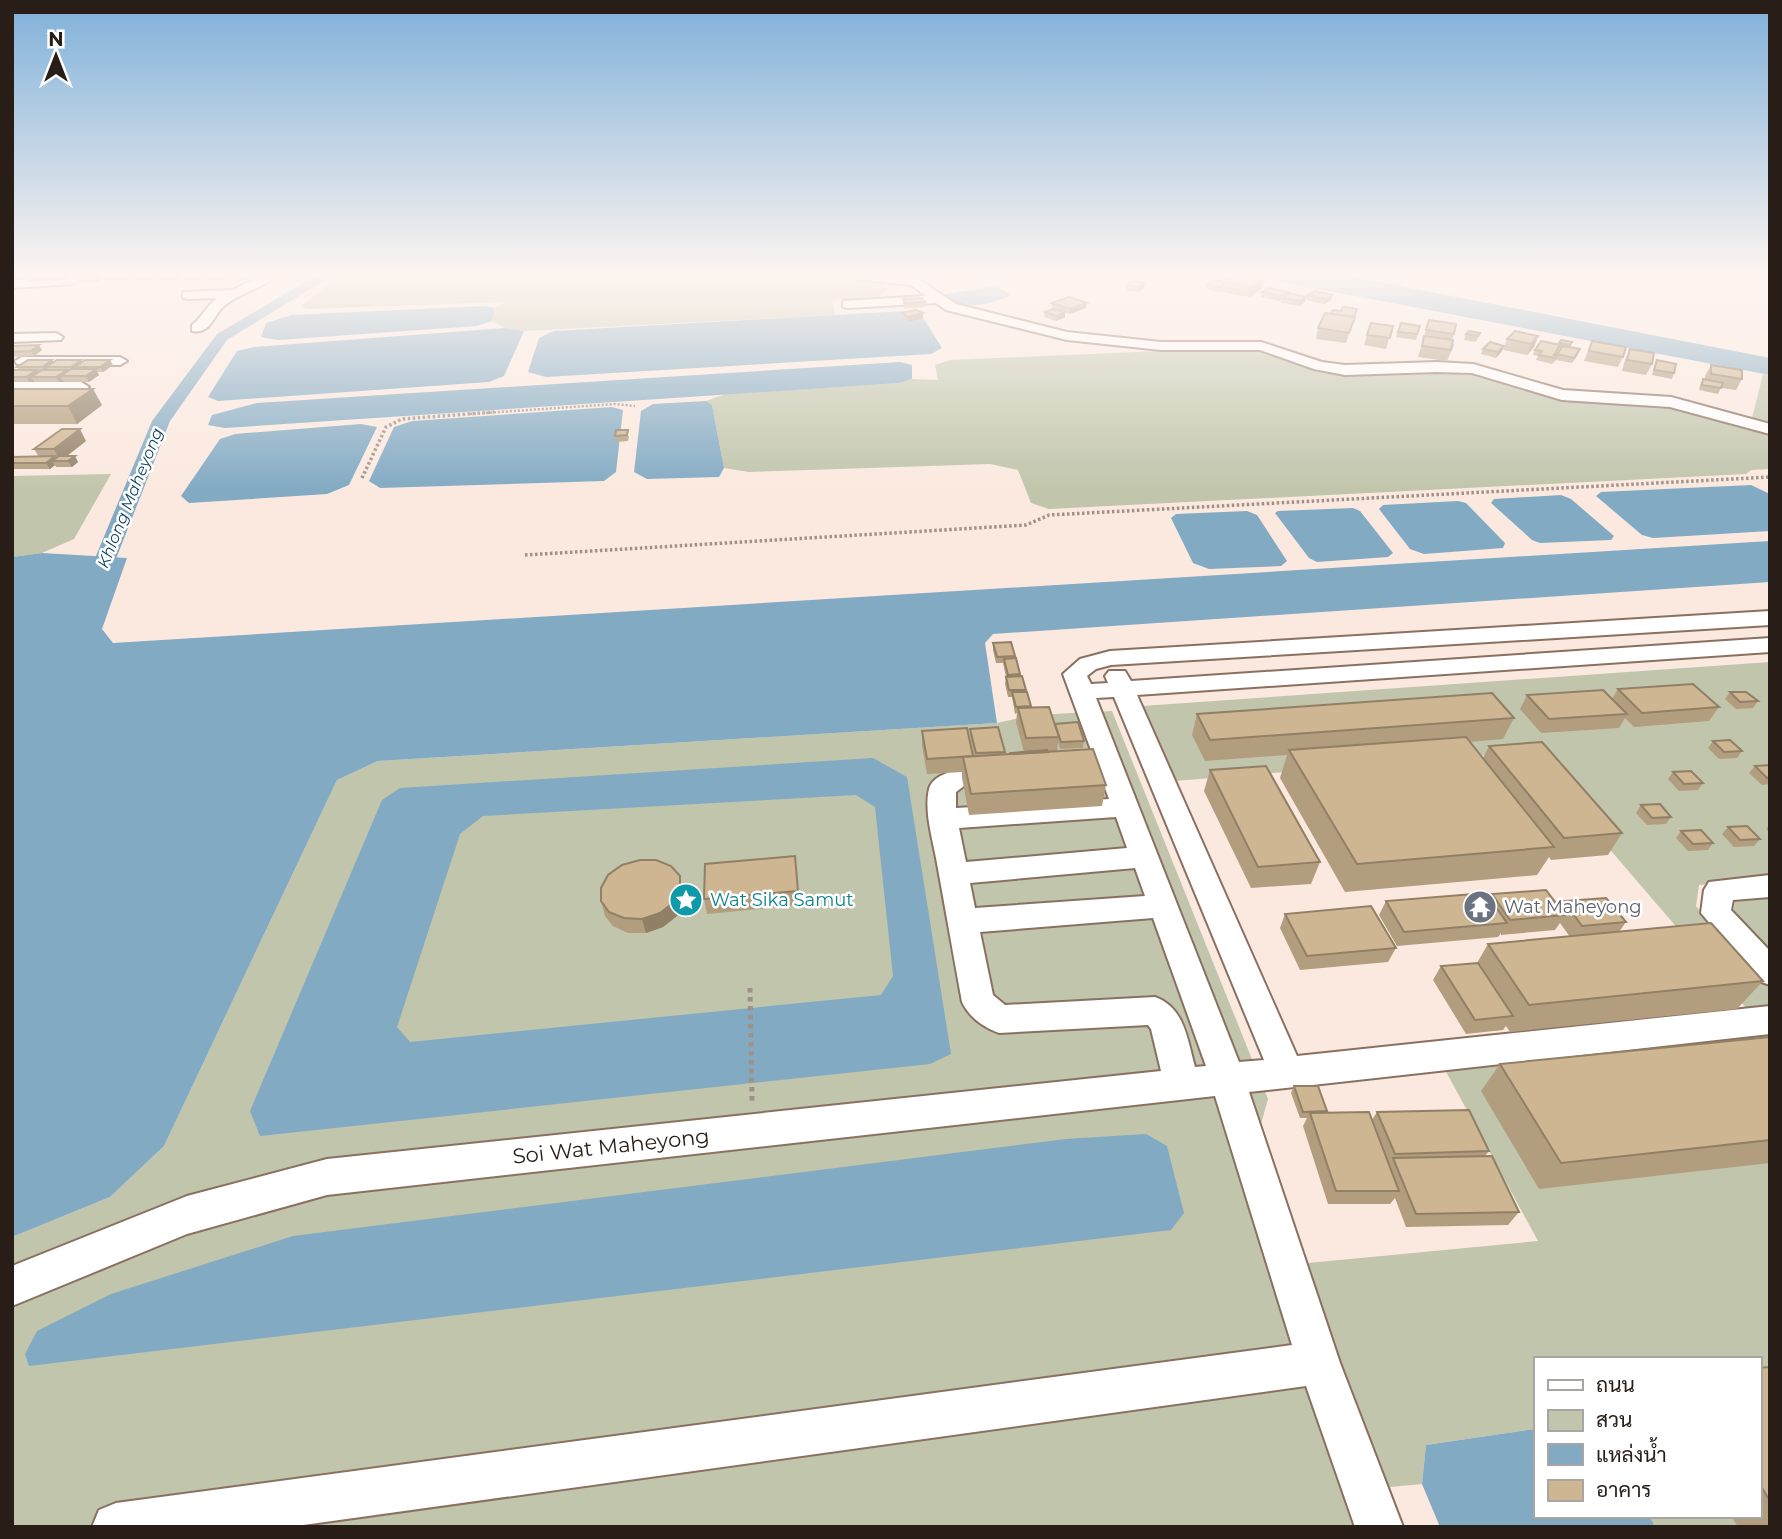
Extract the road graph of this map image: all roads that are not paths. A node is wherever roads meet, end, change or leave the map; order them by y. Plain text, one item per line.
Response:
1 (1263, 347) edge
2 (121, 360) dead end
3 (15, 363) edge
4 (12, 387) edge
5 (80, 387) edge
6 (1770, 429) edge
7 (1770, 618) edge
8 (1770, 645) edge
9 (1110, 658) junction
10 (1123, 689) junction
11 (1080, 692) junction
12 (1029, 771) edge
13 (1125, 807) junction
14 (943, 820) junction
15 (1144, 857) junction
16 (954, 874) junction
17 (1770, 886) edge
18 (1163, 906) junction
19 (963, 921) junction
20 (1770, 972) edge
21 (1770, 1020) edge
22 (1287, 1072) junction
23 (1227, 1079) junction
24 (1182, 1084) junction
25 (12, 1286) edge
26 (1319, 1363) junction
27 (116, 1527) edge
28 (1379, 1527) edge

1 - 6 street
2 - 3 street
4 - 5 street
7 - 9 street
8 - 10 street
9 - 10 street
9 - 11 street
10 - 11 street
10 - 22 street
11 - 13 street
12 - 14 street
13 - 14 street
13 - 15 street
14 - 16 street
15 - 16 street
15 - 18 street
16 - 19 street
17 - 20 street
18 - 19 street
18 - 23 street
19 - 24 street
21 - 22 street
22 - 23 street
23 - 24 street, Soi Wat Maheyong
23 - 26 street
24 - 25 street, Soi Wat Maheyong
26 - 27 street
26 - 28 street

